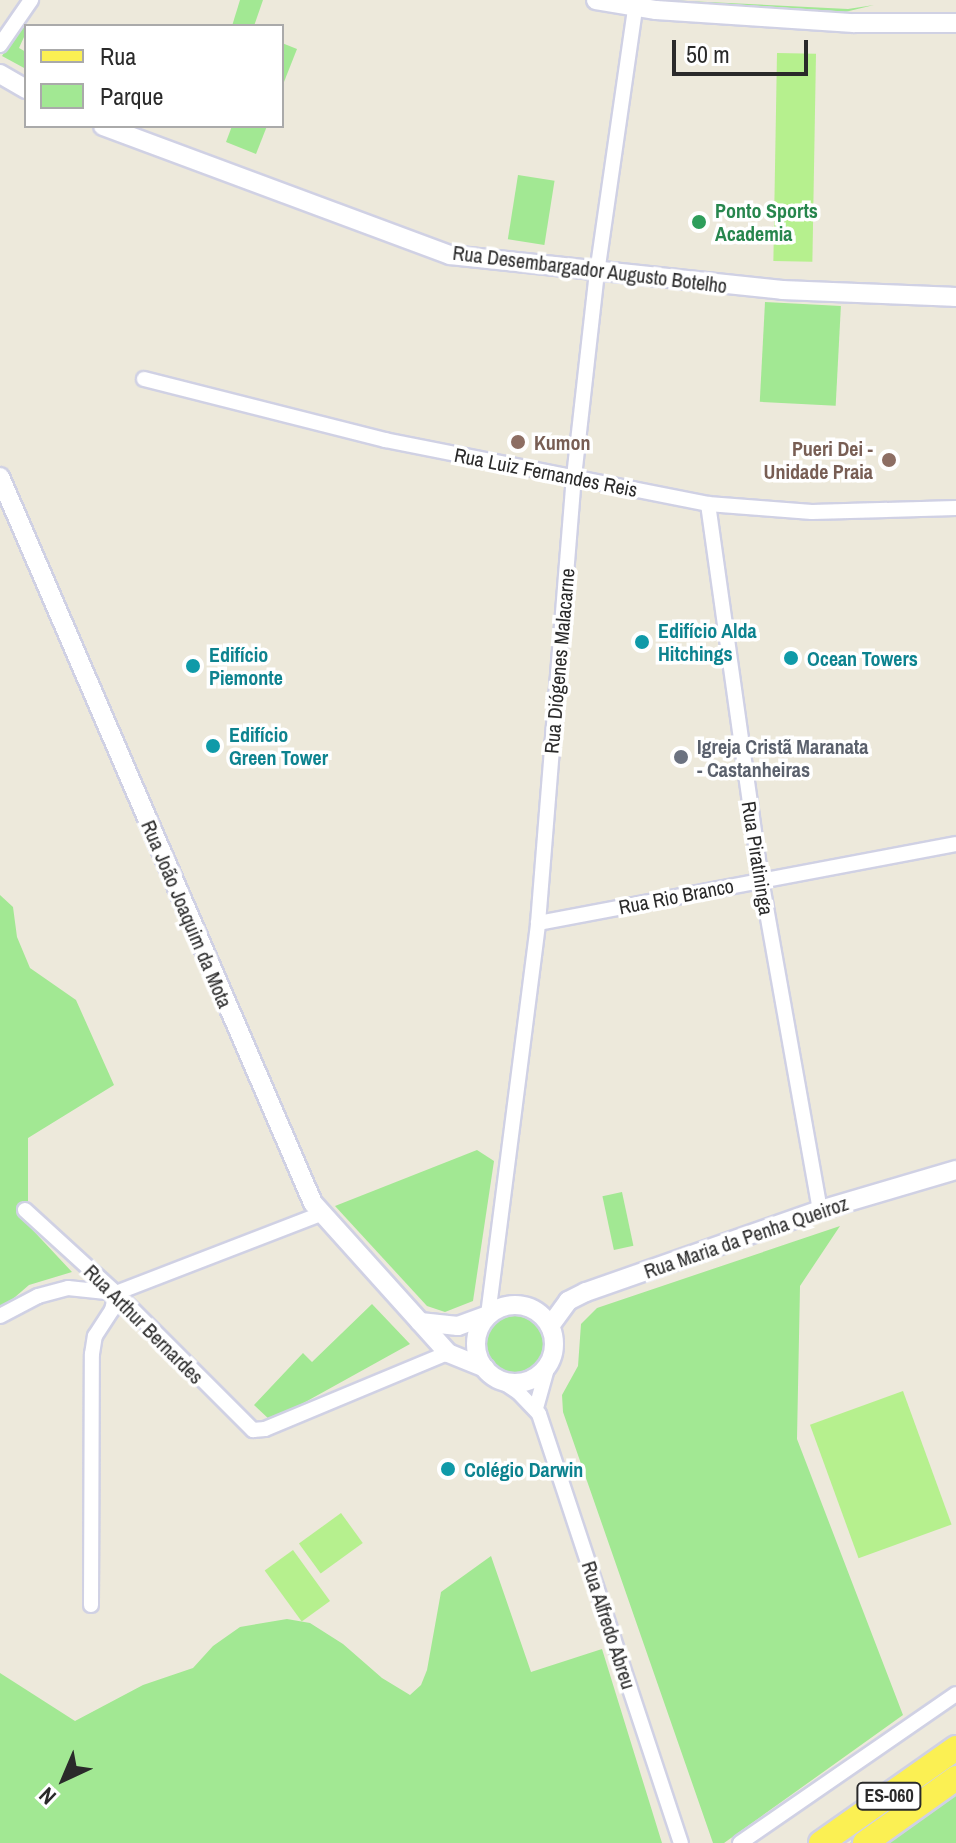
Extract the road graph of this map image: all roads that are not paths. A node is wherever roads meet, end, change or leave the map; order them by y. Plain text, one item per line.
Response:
1 (31, 0) edge
2 (596, 0) edge
3 (635, 8) junction
4 (956, 23) edge
5 (0, 45) edge
6 (0, 74) edge
7 (24, 88) edge
8 (108, 128) edge
9 (597, 273) junction
10 (956, 297) edge
11 (144, 379) dead end
12 (0, 477) edge
13 (574, 477) junction
14 (708, 504) junction
15 (956, 510) edge
16 (956, 844) edge
17 (761, 879) junction
18 (538, 923) junction
19 (956, 1170) edge
20 (25, 1210) dead end
21 (820, 1210) junction
22 (321, 1214) junction
23 (116, 1293) junction
24 (488, 1315) junction
25 (0, 1316) edge
26 (420, 1322) junction
27 (550, 1326) junction
28 (448, 1353) junction
29 (548, 1365) junction
30 (485, 1368) junction
31 (500, 1380) junction
32 (536, 1408) junction
33 (91, 1605) dead end
34 (956, 1694) edge
35 (956, 1748) edge
36 (956, 1778) edge
37 (681, 1843) edge
38 (740, 1843) edge
39 (821, 1843) edge
40 (865, 1843) edge

1 - 5 street
2 - 3 street
3 - 4 street
3 - 9 street, Rua Diógenes Malacarne
6 - 7 street
8 - 9 street, Rua Desembargador Augusto Botelho
9 - 10 street, Rua Desembargador Augusto Botelho
9 - 13 street, Rua Diógenes Malacarne
11 - 13 street, Rua Luiz Fernandes Reis
12 - 22 street, Rua João Joaquim da Mota
13 - 14 street, Rua Luiz Fernandes Reis
13 - 18 street, Rua Diógenes Malacarne
14 - 15 street, Rua Luiz Fernandes Reis
14 - 17 street, Rua Piratininga
16 - 17 street, Rua Rio Branco
17 - 18 street, Rua Rio Branco
17 - 21 street, Rua Piratininga
18 - 24 street, Rua Diógenes Malacarne
19 - 21 street, Rua Maria da Penha Queiroz
20 - 23 street, Rua Arthur Bernardes
21 - 27 street, Rua Maria da Penha Queiroz
22 - 23 street
22 - 26 street, Rua João Joaquim da Mota
23 - 25 street
23 - 28 street, Rua Arthur Bernardes
23 - 33 street
24 - 26 street
24 - 27 street
24 - 30 street
26 - 28 street
27 - 29 street
28 - 30 street
29 - 31 street
29 - 32 street
30 - 31 street
31 - 32 street
32 - 37 street, Rua Alfredo Abreu
34 - 38 street
35 - 39 main road, ES-060
36 - 40 main road, ES-060

